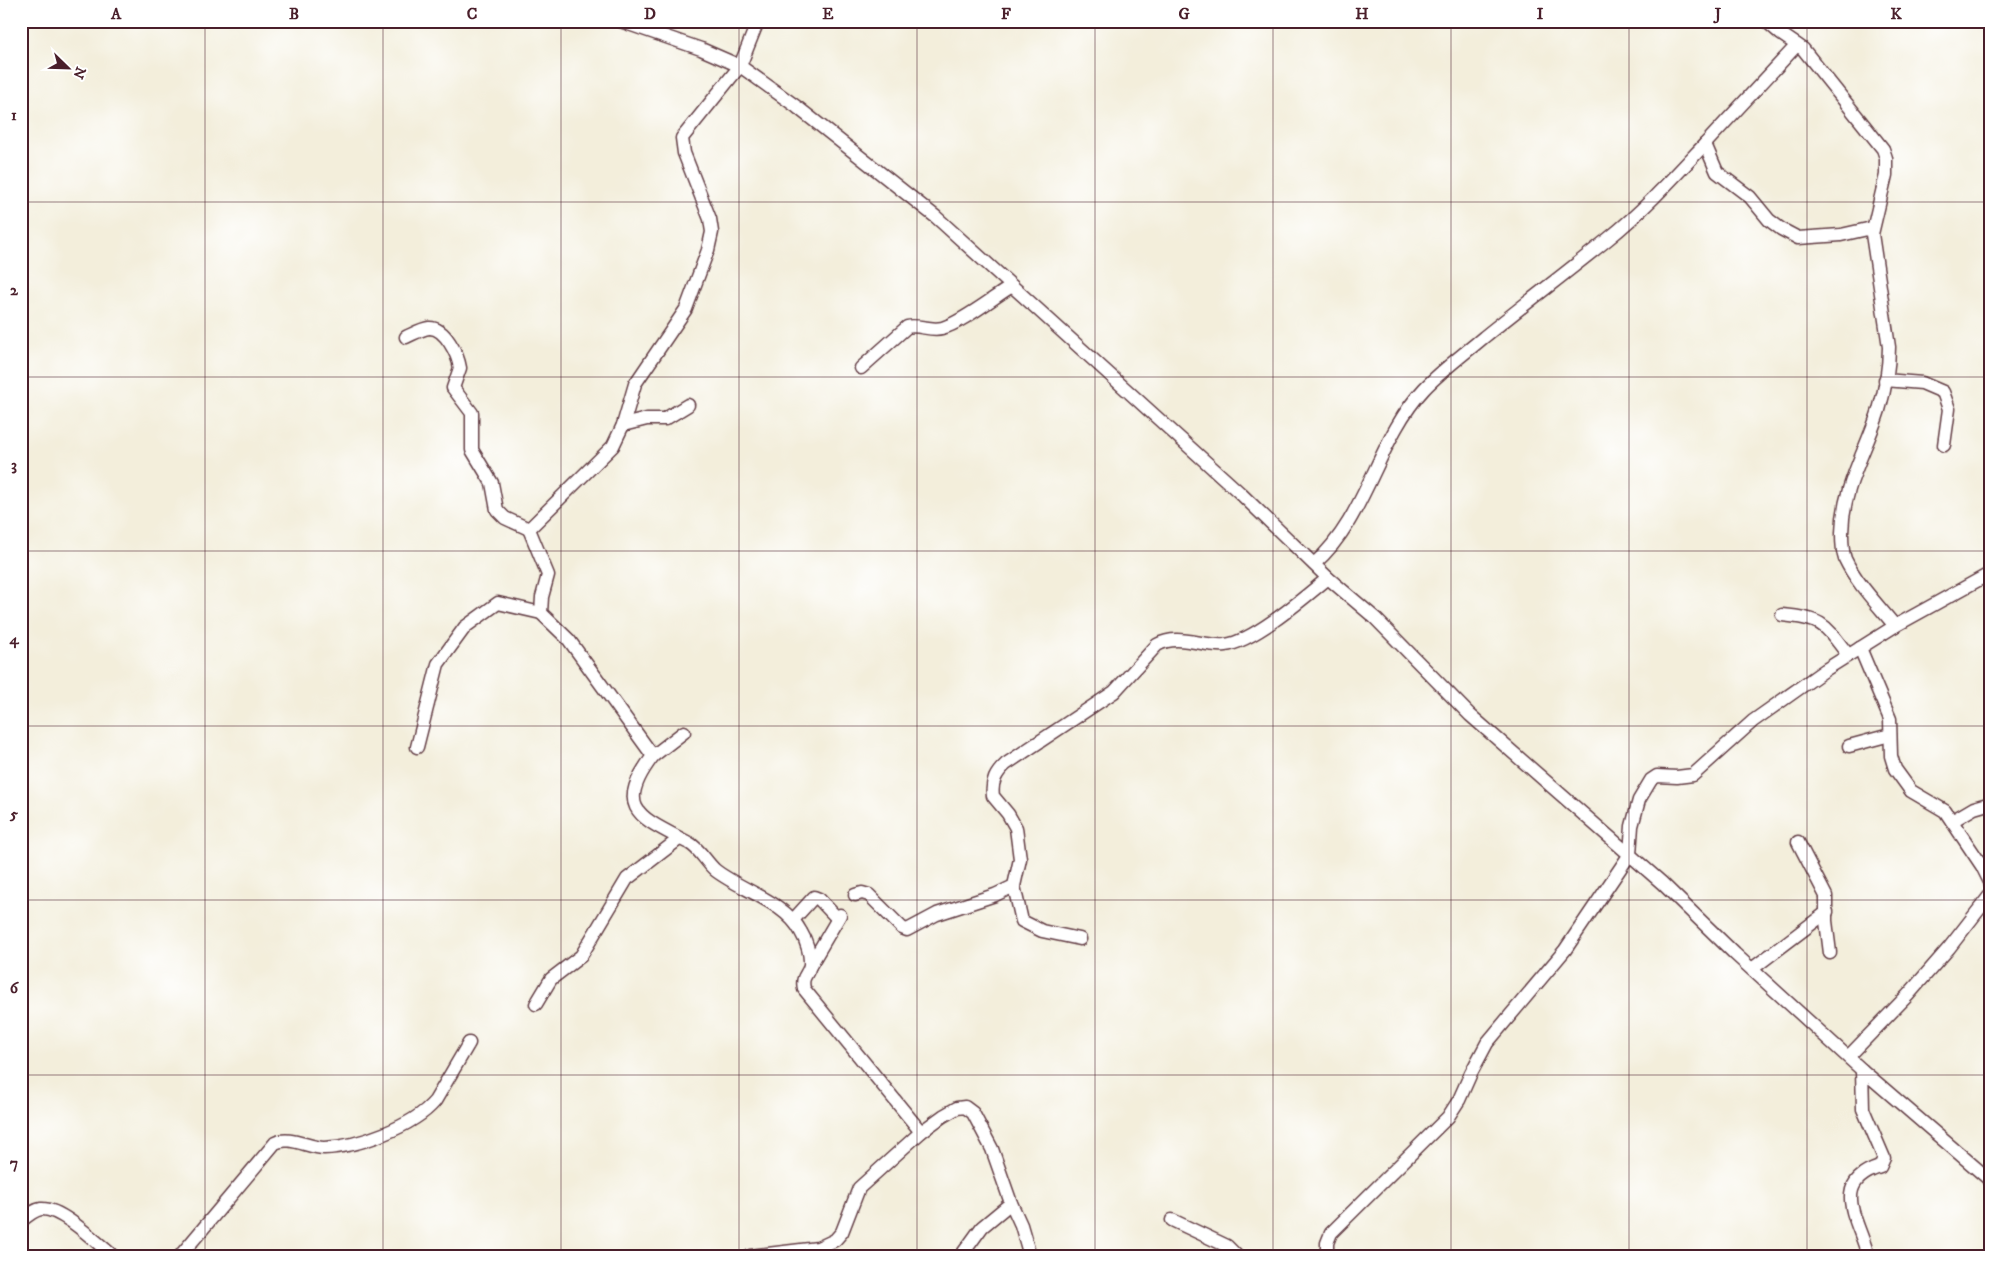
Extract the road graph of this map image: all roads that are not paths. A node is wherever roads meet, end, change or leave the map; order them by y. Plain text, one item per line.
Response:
1 (620, 21) edge
2 (758, 21) edge
3 (1766, 21) edge
4 (1797, 45) junction
5 (740, 66) junction
6 (1706, 144) junction
7 (1872, 228) junction
8 (1012, 286) junction
9 (406, 337) dead end
10 (861, 368) dead end
11 (1885, 380) junction
12 (688, 405) dead end
13 (623, 426) junction
14 (1944, 445) dead end
15 (529, 529) junction
16 (1314, 564) junction
17 (1991, 573) edge
18 (1328, 578) junction
19 (541, 613) junction
20 (1782, 615) dead end
21 (1895, 626) junction
22 (1860, 648) junction
23 (1848, 656) junction
24 (684, 732) dead end
25 (1890, 736) junction
26 (1849, 746) dead end
27 (417, 747) dead end
28 (648, 749) junction
29 (1991, 803) edge
30 (1952, 821) junction
31 (679, 839) junction
32 (1798, 842) dead end
33 (1630, 854) junction
34 (1991, 884) edge
35 (1014, 886) junction
36 (1991, 894) edge
37 (855, 895) dead end
38 (1827, 912) junction
39 (793, 920) junction
40 (1080, 939) dead end
41 (1830, 953) dead end
42 (810, 966) junction
43 (1752, 969) junction
44 (536, 1004) dead end
45 (469, 1043) dead end
46 (1849, 1056) junction
47 (1862, 1070) junction
48 (921, 1132) junction
49 (1991, 1181) edge
50 (1011, 1203) junction
51 (1172, 1220) dead end
52 (21, 1221) edge
53 (113, 1256) edge
54 (180, 1256) edge
55 (750, 1256) edge
56 (961, 1256) edge
57 (1030, 1256) edge
58 (1237, 1256) edge
59 (1327, 1256) edge
60 (1868, 1256) edge

1 - 5 street
2 - 5 street
3 - 4 street
4 - 6 street
4 - 7 street
5 - 8 street
5 - 13 street
6 - 7 street
6 - 16 street
7 - 11 street
8 - 10 street
8 - 16 street
9 - 15 street
11 - 14 street
11 - 21 street
12 - 13 street
13 - 15 street
15 - 19 street
16 - 18 street
17 - 21 street
18 - 33 street
18 - 35 street
19 - 27 street
19 - 28 street
20 - 23 street
21 - 22 street
22 - 23 street
22 - 25 street
23 - 33 street
24 - 28 street
25 - 26 street
25 - 30 street
28 - 31 street
29 - 30 street
30 - 34 street
31 - 39 street
31 - 44 street
32 - 38 street
33 - 43 street
33 - 59 street
35 - 37 street
35 - 40 street
36 - 46 street
38 - 41 street
38 - 43 street
39 - 42 street
39 - 42 street
42 - 48 street
43 - 46 street
45 - 54 street
46 - 47 street
47 - 49 street
47 - 60 street
48 - 50 street
48 - 55 street
50 - 56 street
50 - 57 street
51 - 58 street
52 - 53 street

